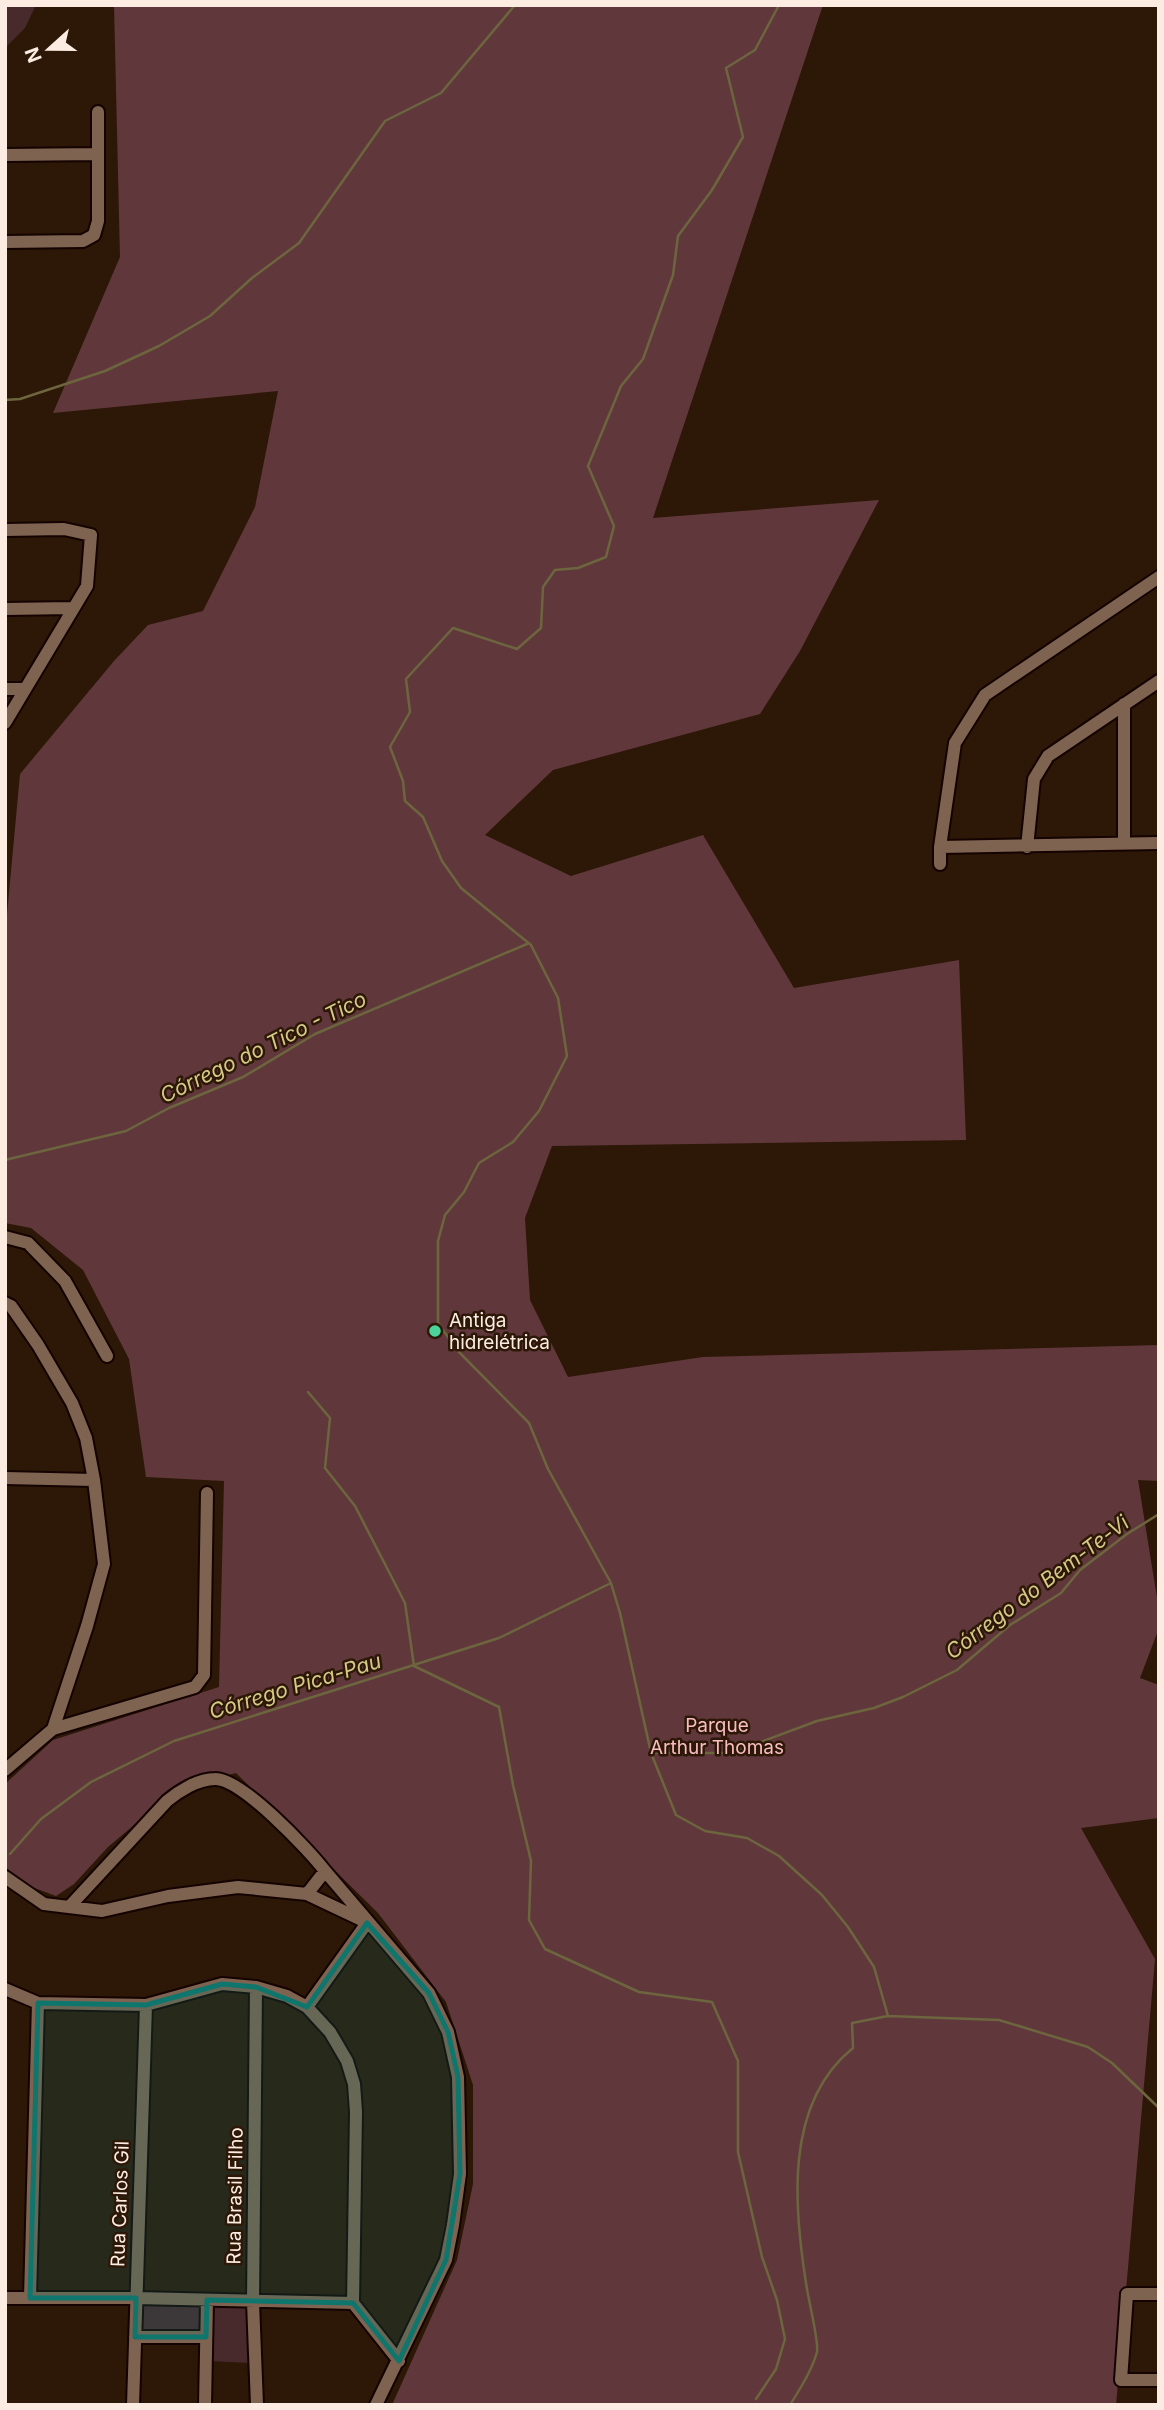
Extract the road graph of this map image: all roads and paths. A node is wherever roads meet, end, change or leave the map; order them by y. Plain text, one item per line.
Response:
1 (98, 112) dead end
2 (97, 154) junction
3 (5, 155) edge
4 (5, 242) edge
5 (5, 530) edge
6 (1159, 577) edge
7 (73, 608) junction
8 (5, 609) edge
9 (1159, 681) edge
10 (5, 689) edge
11 (25, 689) junction
12 (1124, 704) junction
13 (5, 723) edge
14 (1159, 843) edge
15 (1124, 844) junction
16 (940, 847) junction
17 (1027, 847) junction
18 (940, 864) dead end
19 (5, 1237) edge
20 (5, 1303) edge
21 (107, 1356) dead end
22 (5, 1478) edge
23 (94, 1480) junction
24 (207, 1493) dead end
25 (53, 1729) junction
26 (5, 1770) edge
27 (325, 1871) junction
28 (5, 1877) edge
29 (307, 1894) junction
30 (69, 1907) junction
31 (368, 1923) junction
32 (256, 1987) junction
33 (5, 1989) edge
34 (38, 2003) junction
35 (146, 2005) junction
36 (307, 2007) junction
37 (1159, 2294) edge
38 (5, 2298) edge
39 (30, 2298) junction
40 (136, 2298) junction
41 (207, 2300) junction
42 (253, 2302) junction
43 (353, 2303) junction
44 (135, 2337) junction
45 (206, 2337) junction
46 (399, 2361) junction
47 (1159, 2380) edge
48 (134, 2405) edge
49 (205, 2405) edge
50 (257, 2405) edge
51 (376, 2405) edge

1 - 2 street
2 - 3 street
2 - 4 street
5 - 7 street
6 - 16 street
7 - 8 street
7 - 11 street
9 - 12 street
10 - 11 street
11 - 13 street
12 - 15 street
12 - 17 street
14 - 15 street
15 - 17 street
16 - 17 street
16 - 18 street
19 - 21 street
20 - 23 street
22 - 23 street
23 - 25 street
24 - 25 street
25 - 26 street
27 - 29 street
27 - 30 street
27 - 31 street
28 - 30 street
29 - 30 street
29 - 31 street
31 - 36 street
31 - 46 street
32 - 35 street
32 - 36 street
32 - 42 street, Rua Brasil Filho
33 - 34 street
34 - 35 street
34 - 39 street
35 - 40 street, Rua Carlos Gil
36 - 43 street
37 - 47 street
38 - 39 street
39 - 40 street
40 - 41 street
40 - 44 street, Rua Carlos Gil
41 - 42 street
41 - 45 street
42 - 43 street
42 - 50 street, Rua Brasil Filho
43 - 46 street
44 - 45 street
44 - 48 street, Rua Carlos Gil
45 - 49 street
46 - 51 street

